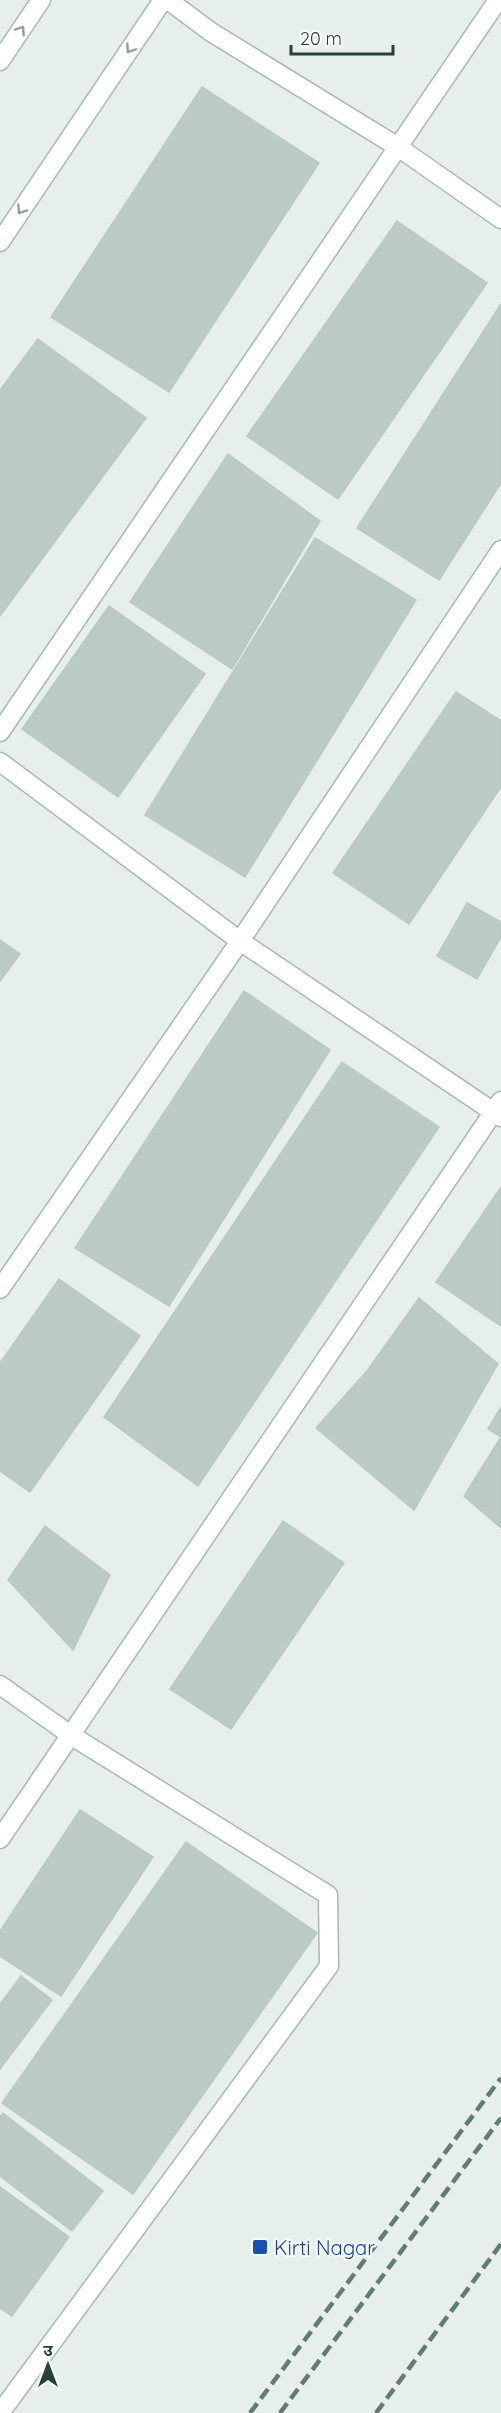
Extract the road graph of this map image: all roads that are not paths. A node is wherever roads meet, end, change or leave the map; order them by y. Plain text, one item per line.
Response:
1 (41, 0) edge
2 (163, 0) edge
3 (168, 0) edge
4 (498, 0) edge
5 (0, 61) edge
6 (398, 147) junction
7 (501, 219) edge
8 (0, 242) edge
9 (501, 550) edge
10 (0, 732) edge
11 (0, 762) edge
12 (240, 941) junction
13 (498, 1110) edge
14 (0, 1289) edge
15 (0, 1684) edge
16 (72, 1736) junction
17 (0, 1839) edge
18 (0, 2413) edge

5 -> 1 street
2 -> 8 street
3 - 6 street
4 - 6 street
6 - 7 street
6 - 10 street
9 - 12 street
11 - 12 street
12 - 13 street
12 - 14 street
13 - 16 street
15 - 16 street
16 - 17 street
16 - 18 street

